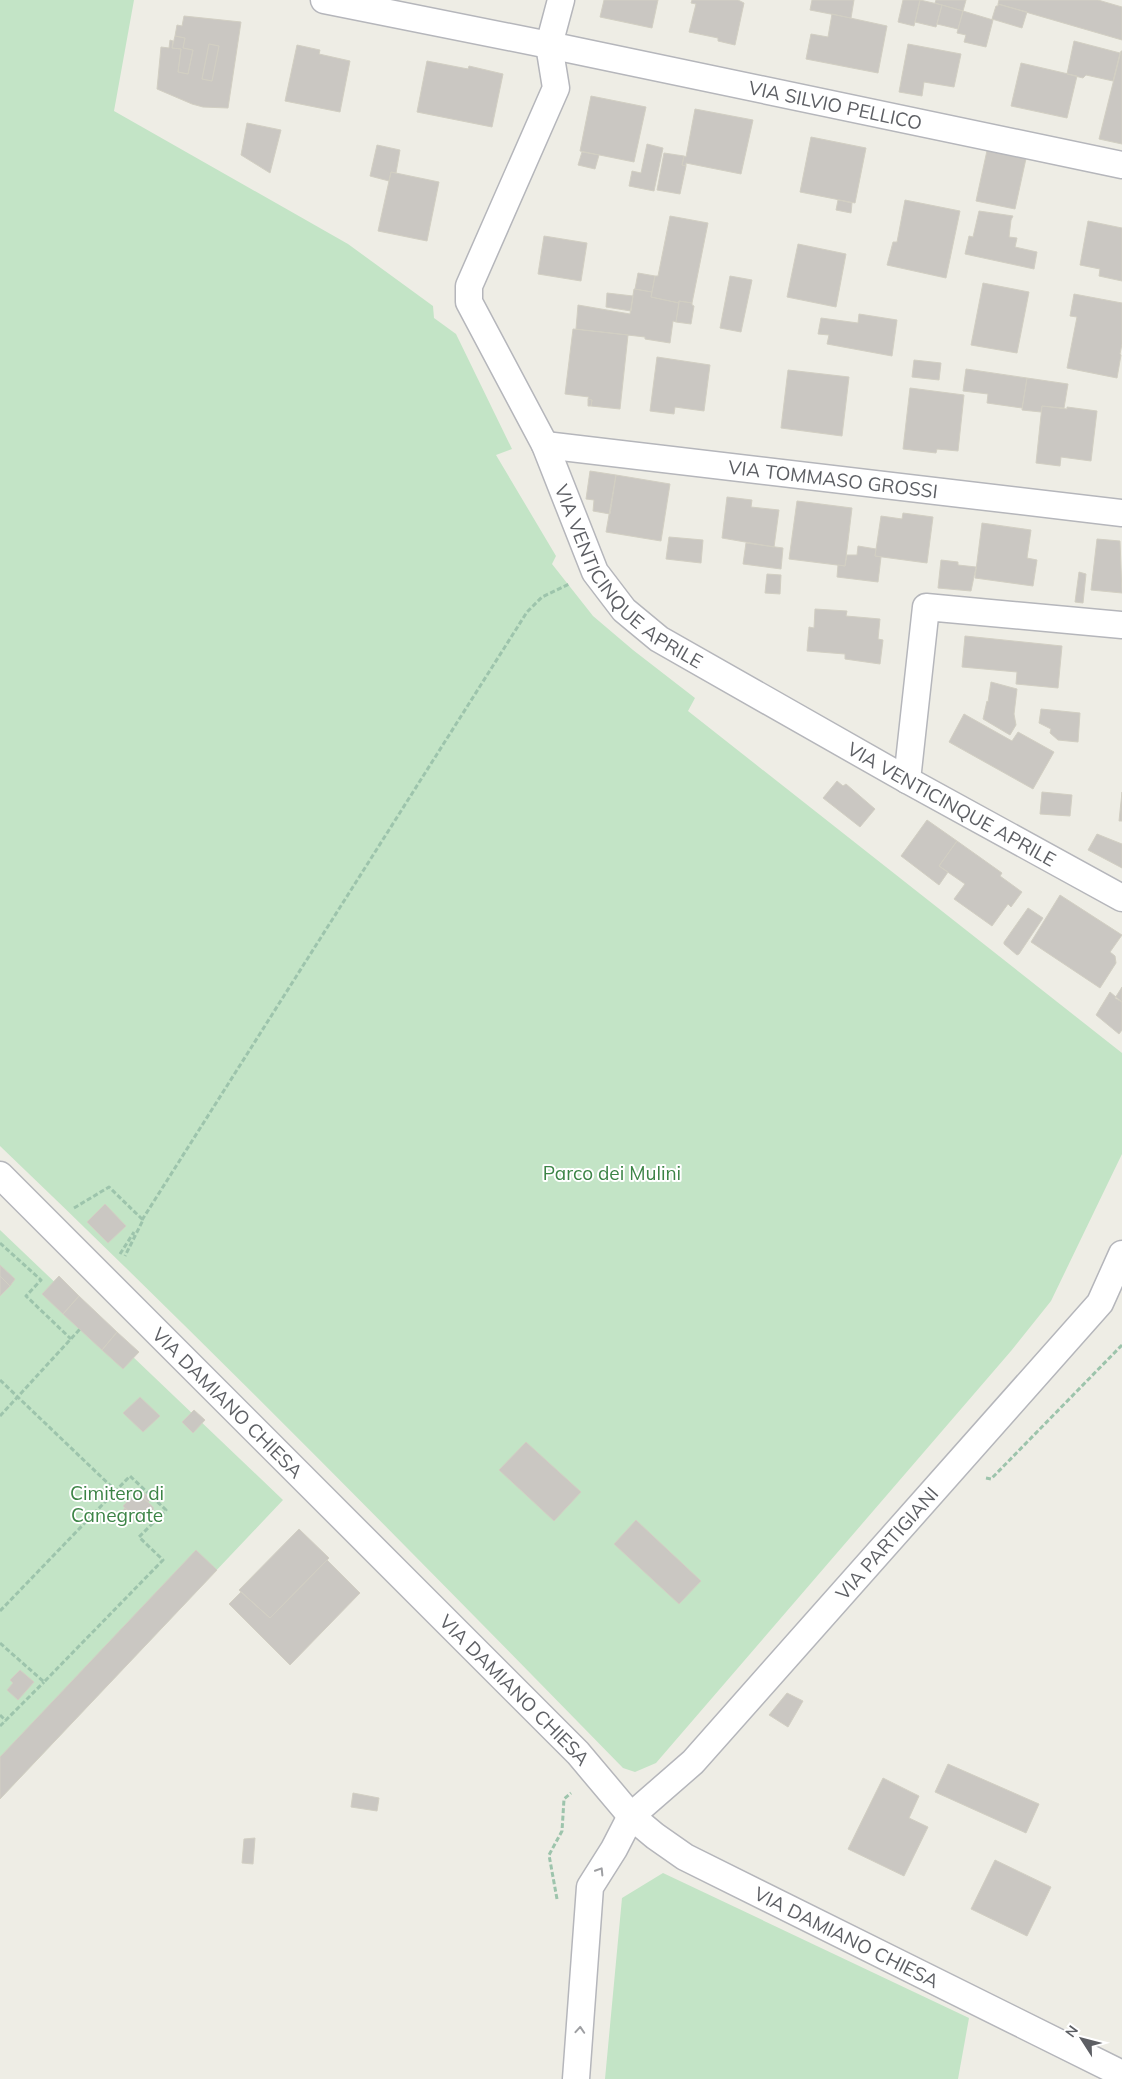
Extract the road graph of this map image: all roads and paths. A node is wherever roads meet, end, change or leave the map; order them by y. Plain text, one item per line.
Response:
1 (324, 0) edge
2 (560, 0) edge
3 (549, 45) junction
4 (1122, 165) edge
5 (545, 445) junction
6 (1122, 513) edge
7 (595, 572) junction
8 (1122, 625) edge
9 (907, 780) junction
10 (1122, 898) edge
11 (0, 1175) edge
12 (70, 1210) dead end
13 (142, 1220) junction
14 (0, 1243) edge
15 (1122, 1254) edge
16 (123, 1261) dead end
17 (104, 1280) junction
18 (80, 1329) dead end
19 (71, 1339) junction
20 (1122, 1345) edge
21 (0, 1380) edge
22 (18, 1396) junction
23 (0, 1416) edge
24 (983, 1477) dead end
25 (116, 1491) junction
26 (0, 1611) edge
27 (0, 1642) edge
28 (44, 1682) junction
29 (0, 1715) edge
30 (6, 1721) junction
31 (0, 1726) edge
32 (594, 1772) junction
33 (631, 1816) junction
34 (558, 1905) dead end
35 (1122, 2074) edge
36 (576, 2079) edge

1 - 3 street
2 - 3 street, VIA VENTICINQUE APRILE
3 - 4 street, VIA SILVIO PELLICO
3 - 5 street, VIA VENTICINQUE APRILE
5 - 6 street, VIA TOMMASO GROSSI
5 - 7 street, VIA VENTICINQUE APRILE
7 - 9 street, VIA VENTICINQUE APRILE
7 - 13 path
8 - 9 street
9 - 10 street, VIA VENTICINQUE APRILE
11 - 17 street, VIA DAMIANO CHIESA
12 - 13 path
13 - 16 path
13 - 17 path
14 - 19 path
15 - 33 street, VIA PARTIGIANI
17 - 32 street, VIA DAMIANO CHIESA
18 - 19 path
19 - 22 path
20 - 24 path
21 - 22 path
22 - 23 path
22 - 25 path
25 - 26 path
25 - 28 path
27 - 28 path
28 - 30 path
29 - 30 path
30 - 31 path
32 - 33 street, VIA DAMIANO CHIESA
32 - 34 path
33 - 35 street, VIA DAMIANO CHIESA
36 -> 33 street

